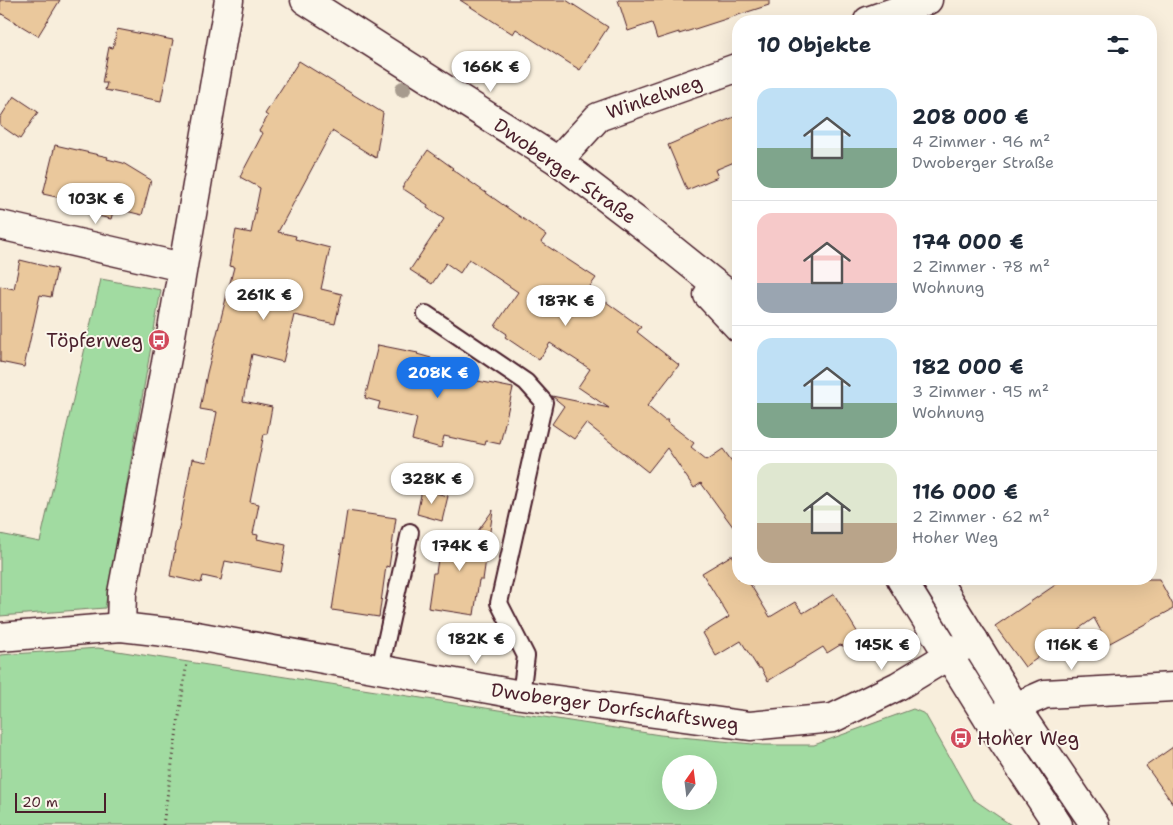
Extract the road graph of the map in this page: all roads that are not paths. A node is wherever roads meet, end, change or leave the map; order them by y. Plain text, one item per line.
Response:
1 (229, 0) edge
2 (305, 0) edge
3 (928, 0) edge
4 (885, 15) edge
5 (732, 69) edge
6 (558, 161) junction
7 (0, 225) edge
8 (647, 229) junction
9 (182, 267) junction
10 (732, 297) edge
11 (426, 314) dead end
12 (732, 320) edge
13 (410, 532) dead end
14 (905, 585) edge
15 (940, 585) edge
16 (121, 627) junction
17 (0, 638) edge
18 (974, 640) junction
19 (949, 655) junction
20 (380, 669) junction
21 (1173, 687) edge
22 (522, 695) junction
23 (1015, 707) junction
24 (990, 722) junction
25 (1058, 825) edge
26 (1095, 825) edge

1 - 9 street
2 - 6 street, Dwoberger Straße
3 - 4 street
5 - 6 street, Winkelweg
6 - 8 street, Dwoberger Straße
7 - 9 street
8 - 10 street, Dwoberger Straße
8 - 12 street, Dwoberger Straße
9 - 16 street
11 - 22 lane
13 - 20 lane
14 - 19 street
15 - 18 street
16 - 17 street, Dwoberger Dorfschaftsweg
16 - 20 street, Dwoberger Dorfschaftsweg
18 - 19 street, Dwoberger Dorfschaftsweg
18 - 23 street
19 - 22 street, Dwoberger Dorfschaftsweg
19 - 24 street
20 - 22 street, Dwoberger Dorfschaftsweg
21 - 23 street
23 - 24 street
23 - 26 street
24 - 25 street

